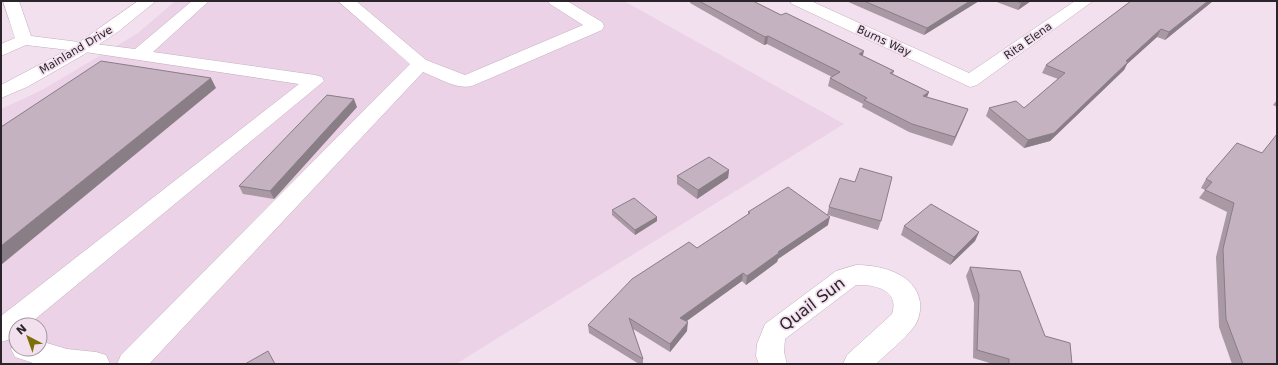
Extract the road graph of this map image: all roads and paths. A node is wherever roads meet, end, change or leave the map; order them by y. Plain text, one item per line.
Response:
1 (11, 1) edge
2 (148, 1) edge
3 (200, 1) edge
4 (346, 1) edge
5 (556, 1) edge
6 (798, 1) edge
7 (1085, 1) edge
8 (24, 40) junction
9 (85, 46) junction
10 (1, 51) edge
11 (140, 54) junction
12 (420, 64) junction
13 (970, 81) joint
14 (1, 92) edge
15 (1, 331) edge
16 (48, 355) edge
17 (96, 364) edge
18 (131, 364) edge
19 (774, 364) edge
20 (857, 364) edge

1 - 8 street
2 - 9 street, Mainland Drive
3 - 11 street
4 - 12 street
5 - 12 street
6 - 13 street, Burns Way
7 - 13 street, Rita Elena
8 - 9 street
8 - 10 street
9 - 11 street
9 - 14 street, Mainland Drive
11 - 15 street
12 - 18 street
16 - 17 street
19 - 20 street, Quail Sun

